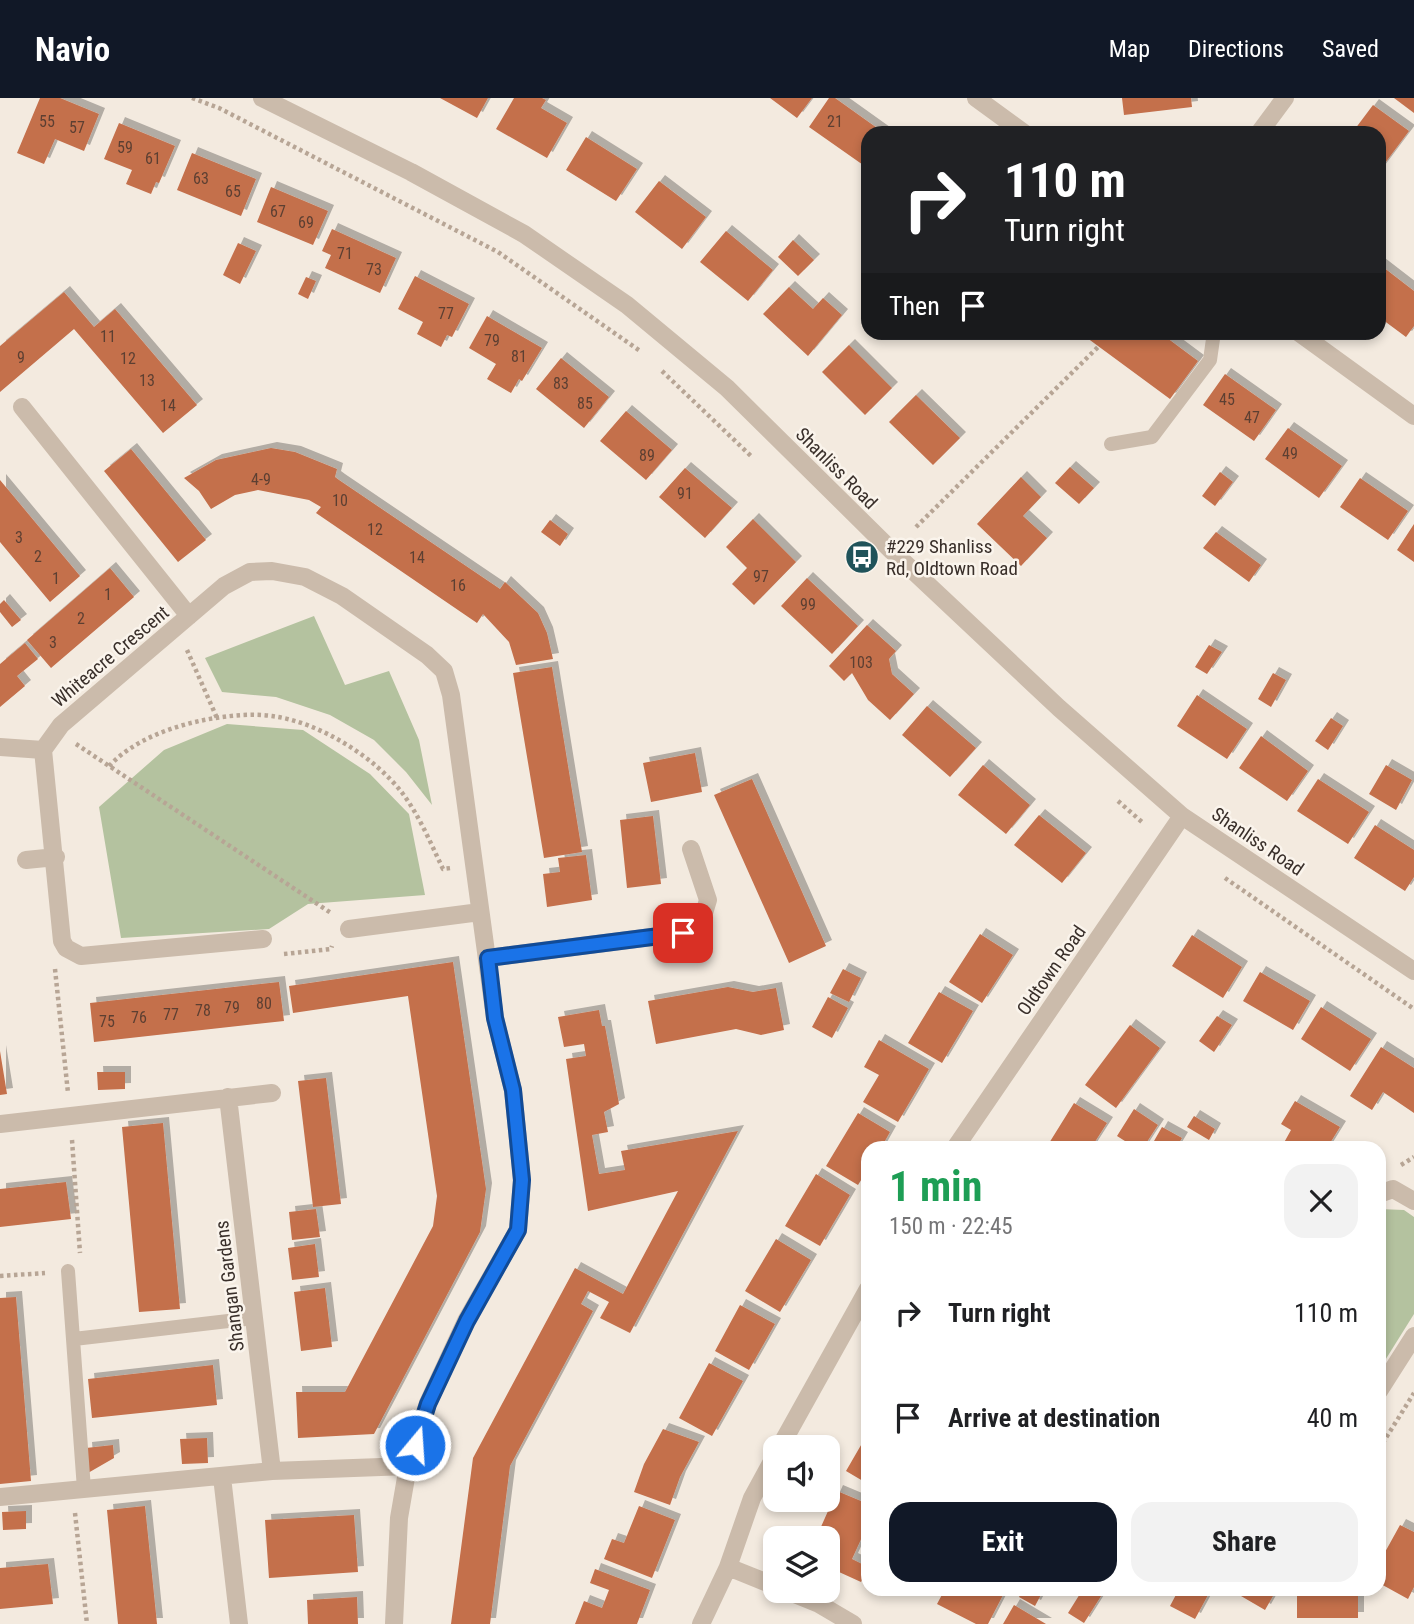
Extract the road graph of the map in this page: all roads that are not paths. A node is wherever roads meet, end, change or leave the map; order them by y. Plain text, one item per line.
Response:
1 (262, 98) edge
2 (976, 98) edge
3 (1285, 98) edge
4 (1014, 126) edge
5 (1264, 126) edge
6 (1213, 340) edge
7 (1309, 340) edge
8 (22, 407) dead end
9 (1414, 416) edge
10 (1111, 444) dead end
11 (189, 616) junction
12 (0, 747) edge
13 (43, 750) junction
14 (1182, 816) junction
15 (691, 849) dead end
16 (56, 857) junction
17 (26, 860) dead end
18 (480, 912) junction
19 (349, 929) road end
20 (263, 939) road end
21 (488, 958) junction
22 (1414, 971) edge
23 (272, 1093) dead end
24 (228, 1097) junction
25 (0, 1124) edge
26 (960, 1141) edge
27 (1386, 1192) edge
28 (1414, 1201) edge
29 (68, 1271) road end
30 (861, 1302) edge
31 (254, 1318) junction
32 (1414, 1336) edge
33 (74, 1339) junction
34 (1386, 1380) edge
35 (787, 1435) edge
36 (408, 1466) junction
37 (272, 1471) junction
38 (222, 1477) junction
39 (763, 1478) edge
40 (79, 1490) junction
41 (0, 1497) edge
42 (728, 1567) junction
43 (763, 1581) edge
44 (817, 1603) edge
45 (239, 1624) edge
46 (394, 1624) edge
47 (701, 1624) edge
48 (853, 1624) edge

1 - 14 street, Shanliss Road
2 - 4 street
3 - 5 street
6 - 10 lane
7 - 9 street
8 - 11 street
11 - 13 street, Whiteacre Crescent
11 - 18 street, Whiteacre Crescent
12 - 13 street
13 - 16 street
14 - 22 street, Shanliss Road
14 - 26 street, Oldtown Road
15 - 21 street
16 - 17 street
16 - 20 street
18 - 19 street
18 - 21 street, Whiteacre Crescent
21 - 36 street, Whiteacre Crescent
23 - 24 street
24 - 25 street
24 - 31 street, Shangan Gardens
27 - 28 street
29 - 33 lane
30 - 35 street
31 - 33 lane
31 - 37 street, Shangan Gardens
32 - 34 street
33 - 40 lane
36 - 37 street
36 - 46 street, Whiteacre Crescent
37 - 38 street
38 - 40 street
38 - 45 street
39 - 42 street
40 - 41 street
42 - 43 street
42 - 47 street
44 - 48 street

